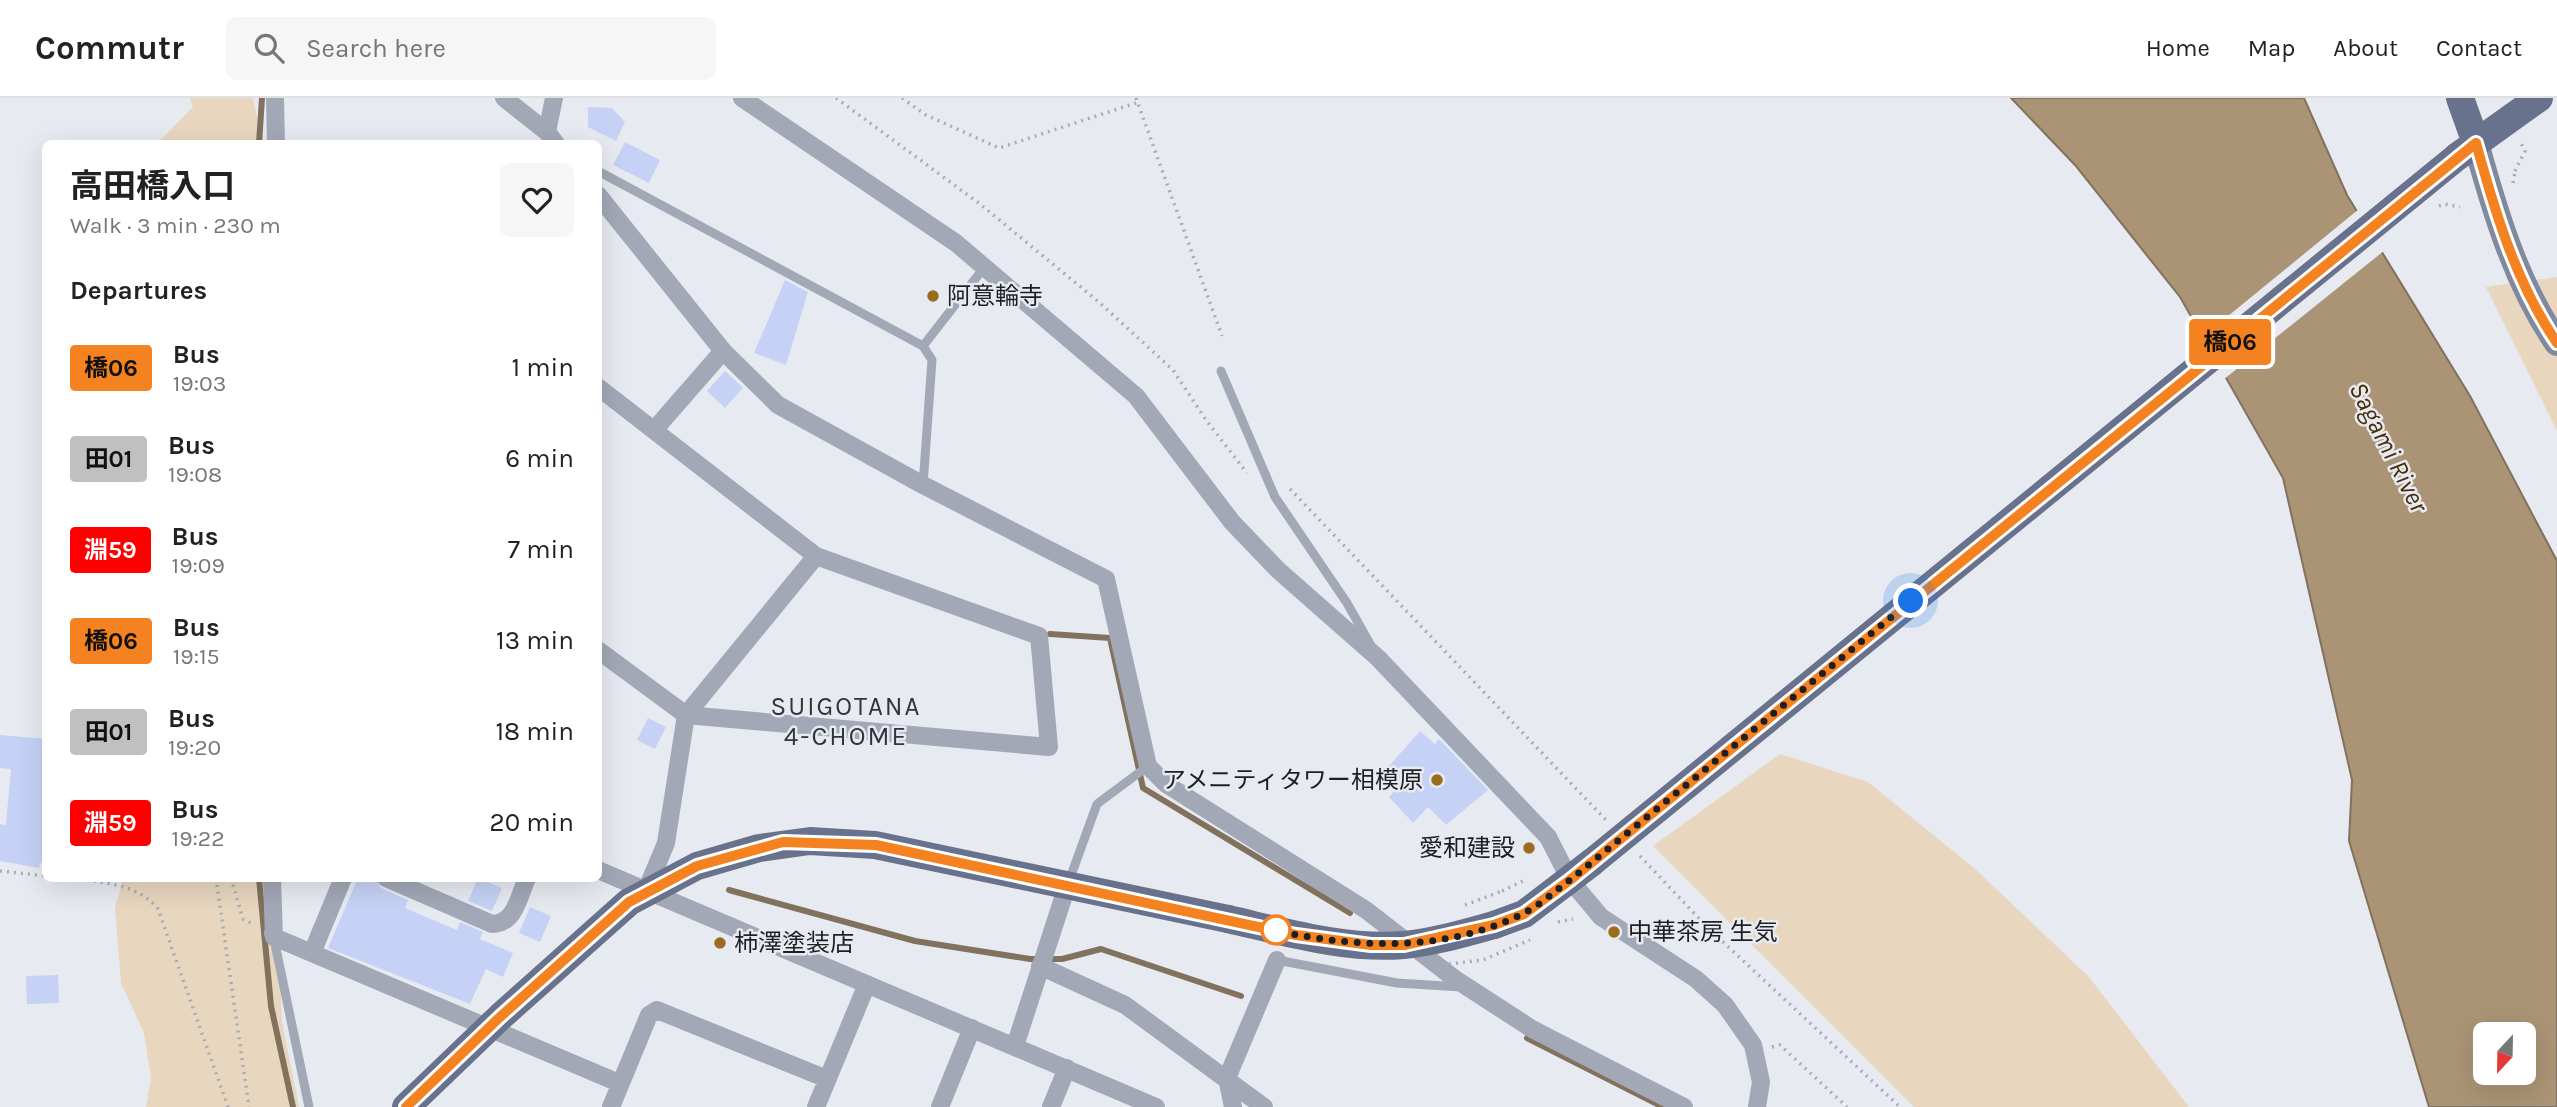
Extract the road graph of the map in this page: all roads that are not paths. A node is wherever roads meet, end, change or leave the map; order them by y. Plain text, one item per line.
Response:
1 (275, 98) edge
2 (503, 98) edge
3 (554, 98) edge
4 (742, 98) edge
5 (2460, 98) edge
6 (2539, 98) edge
7 (552, 138) edge
8 (276, 140) edge
9 (2467, 149) junction
10 (602, 173) edge
11 (602, 200) edge
12 (983, 269) junction
13 (2557, 343) edge
14 (923, 346) junction
15 (723, 351) junction
16 (1221, 372) dead end
17 (602, 390) edge
18 (654, 429) junction
19 (923, 485) junction
20 (816, 556) junction
21 (602, 653) edge
22 (1378, 658) junction
23 (686, 715) junction
24 (1146, 767) junction
25 (1581, 871) junction
26 (602, 872) edge
27 (272, 882) edge
28 (341, 882) edge
29 (395, 882) edge
30 (525, 882) edge
31 (1067, 886) junction
32 (646, 891) junction
33 (273, 935) junction
34 (312, 953) junction
35 (1278, 960) joint
36 (1040, 966) junction
37 (867, 984) junction
38 (1467, 987) junction
39 (972, 1028) junction
40 (488, 1029) junction
41 (1015, 1046) junction
42 (1067, 1068) junction
43 (1227, 1078) junction
44 (827, 1079) junction
45 (620, 1083) junction
46 (309, 1107) edge
47 (406, 1107) edge
48 (611, 1107) edge
49 (816, 1107) edge
50 (940, 1107) edge
51 (1051, 1107) edge
52 (1156, 1107) edge
53 (1233, 1107) edge
54 (1264, 1107) edge
55 (1684, 1107) edge
56 (1757, 1107) edge

1 - 8 street
2 - 7 street
3 - 7 street
4 - 12 street
5 - 9 main road
6 - 9 main road
9 - 13 main road
9 - 25 main road, bridge
10 - 14 lane
11 - 15 street
12 - 14 lane
12 - 22 street
14 - 19 lane
15 - 18 street
15 - 19 street
16 - 22 lane
17 - 18 street
18 - 20 street
19 - 24 street
20 - 23 street
20 - 23 street
21 - 23 street
22 - 25 street
23 - 32 street
24 - 31 lane
24 - 38 street
25 - 31 main road, bridge
25 - 56 street
26 - 32 street
27 - 33 street
28 - 34 street
29 - 30 street
31 - 32 main road
31 - 36 street
32 - 37 street
32 - 40 main road
33 - 34 street
33 - 46 lane
34 - 40 street
35 - 38 lane
35 - 43 street
36 - 41 street
36 - 43 street
37 - 39 street
37 - 44 street
38 - 55 street
39 - 41 street
39 - 50 street
40 - 45 street
40 - 47 main road
41 - 42 street
42 - 51 street
42 - 52 street
43 - 53 street
43 - 54 street
44 - 45 street
44 - 49 street
45 - 48 street

